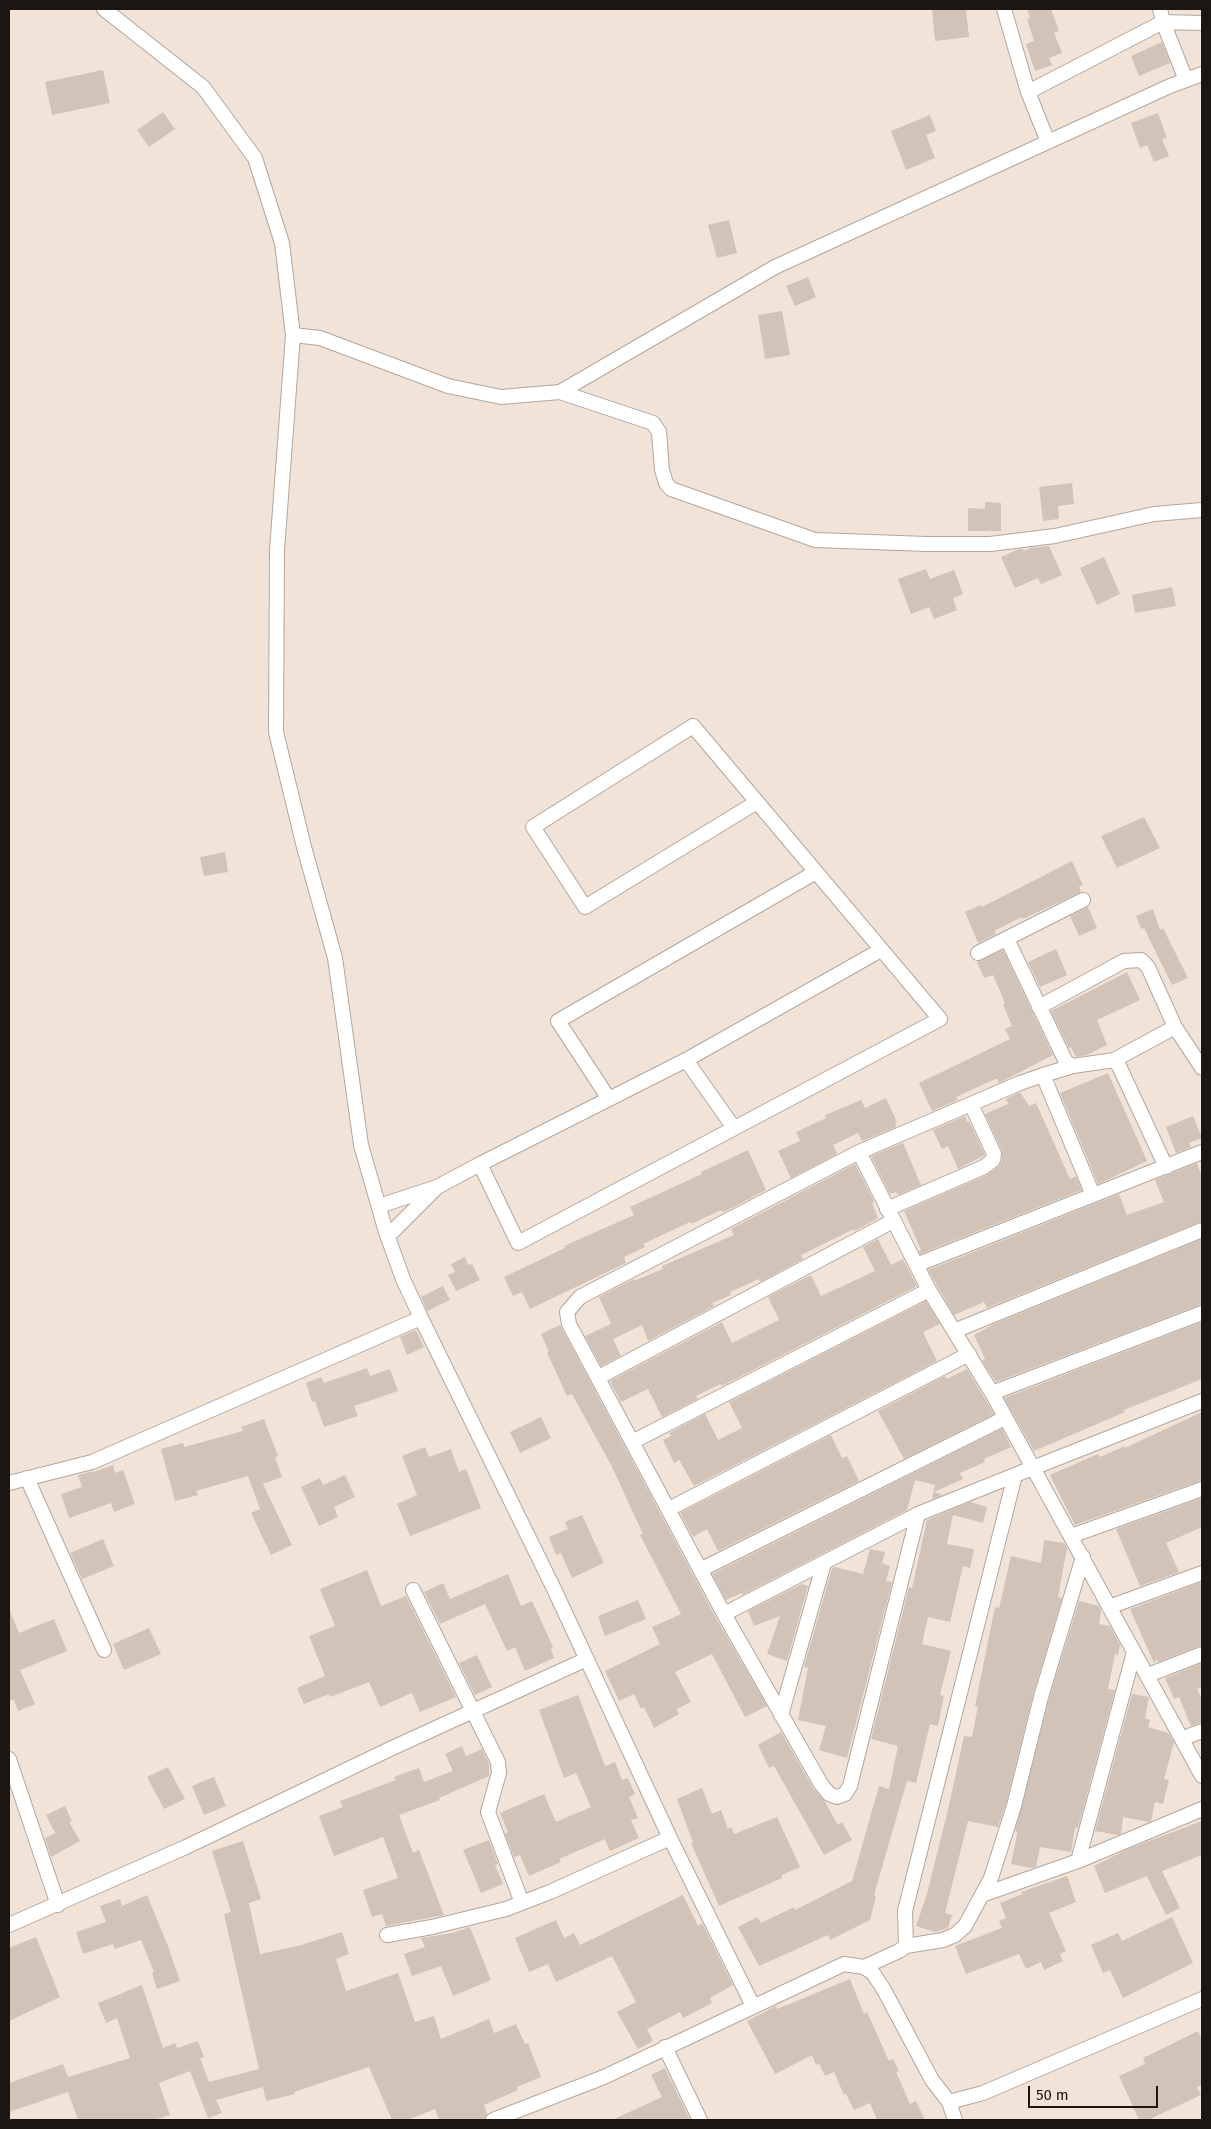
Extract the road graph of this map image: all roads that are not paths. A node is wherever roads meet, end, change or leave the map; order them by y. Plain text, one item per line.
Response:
1 (104, 9) edge
2 (1004, 9) edge
3 (1161, 16) edge
4 (1202, 23) edge
5 (1202, 74) edge
6 (1186, 80) junction
7 (1028, 92) junction
8 (1048, 142) junction
9 (293, 335) junction
10 (560, 392) junction
11 (1202, 510) edge
12 (756, 802) junction
13 (816, 872) junction
14 (1083, 900) dead end
15 (1006, 939) junction
16 (881, 950) junction
17 (978, 953) dead end
18 (1039, 1007) junction
19 (1175, 1028) junction
20 (686, 1060) junction
21 (1114, 1060) junction
22 (1073, 1066) junction
23 (1202, 1067) edge
24 (1042, 1075) junction
25 (609, 1099) junction
26 (971, 1104) junction
27 (734, 1128) junction
28 (860, 1152) junction
29 (1202, 1152) edge
30 (480, 1164) junction
31 (1166, 1166) junction
32 (437, 1187) junction
33 (1093, 1195) junction
34 (379, 1206) junction
35 (890, 1215) junction
36 (1202, 1230) edge
37 (388, 1236) junction
38 (916, 1265) junction
39 (929, 1290) junction
40 (1202, 1313) edge
41 (421, 1318) junction
42 (954, 1331) junction
43 (969, 1354) junction
44 (599, 1377) junction
45 (992, 1393) junction
46 (1202, 1401) edge
47 (1005, 1418) junction
48 (632, 1442) junction
49 (1033, 1469) junction
50 (1015, 1475) junction
51 (27, 1478) junction
52 (9, 1484) edge
53 (1202, 1489) edge
54 (669, 1509) junction
55 (918, 1514) junction
56 (1071, 1536) junction
57 (1084, 1557) junction
58 (824, 1563) junction
59 (702, 1569) junction
60 (1202, 1573) edge
61 (413, 1590) dead end
62 (1109, 1607) junction
63 (724, 1614) junction
64 (104, 1650) dead end
65 (1134, 1652) junction
66 (1202, 1654) edge
67 (587, 1659) junction
68 (1148, 1674) junction
69 (473, 1710) junction
70 (780, 1715) junction
71 (1202, 1731) edge
72 (1183, 1738) junction
73 (9, 1759) edge
74 (1202, 1776) edge
75 (1202, 1809) edge
76 (670, 1838) junction
77 (1078, 1861) junction
78 (982, 1895) junction
79 (522, 1902) junction
80 (58, 1905) junction
81 (9, 1925) edge
82 (387, 1934) dead end
83 (906, 1946) junction
84 (864, 1966) junction
85 (1202, 1999) edge
86 (753, 2006) junction
87 (665, 2047) junction
88 (949, 2102) junction
89 (493, 2120) edge
90 (700, 2120) edge
91 (955, 2120) edge

1 - 9 street
2 - 7 street
3 - 4 street
3 - 6 street
3 - 7 street
5 - 6 street
6 - 8 street
7 - 8 street
8 - 10 street
9 - 10 street
9 - 34 street
10 - 11 street
12 - 12 street
12 - 13 street
13 - 16 street
13 - 25 street
14 - 15 street
15 - 17 street
15 - 18 street
16 - 20 street
16 - 27 street
18 - 19 street
18 - 22 street
19 - 21 street
19 - 23 street
20 - 25 street
20 - 27 street
21 - 22 street
21 - 31 street
22 - 24 street
24 - 26 street
24 - 33 street
25 - 30 street
26 - 28 street
26 - 35 street
27 - 30 street
28 - 35 street
28 - 44 street
29 - 31 street
30 - 32 street
31 - 33 street
32 - 34 street
32 - 37 street
33 - 38 street
34 - 37 street
35 - 38 street
35 - 44 street
36 - 42 street
37 - 41 street
38 - 39 street
39 - 42 street
39 - 48 street
40 - 45 street
41 - 51 street
41 - 67 street
42 - 43 street
43 - 45 street
43 - 54 street
44 - 48 street
45 - 47 street
46 - 49 street
47 - 49 street
47 - 59 street
48 - 54 street
49 - 50 street
49 - 56 street
50 - 55 street
50 - 83 street
51 - 52 street
51 - 64 street
53 - 56 street
54 - 59 street
55 - 58 street
55 - 70 street
56 - 57 street
57 - 62 street
57 - 78 street
58 - 63 street
58 - 70 street
59 - 63 street
60 - 62 street
61 - 69 street
62 - 65 street
63 - 70 street
65 - 68 street
65 - 77 street
66 - 68 street
67 - 69 street
67 - 76 street
68 - 72 street
69 - 79 street
69 - 80 street
71 - 72 street
72 - 74 street
73 - 80 street
75 - 77 street
76 - 79 street
76 - 86 street
77 - 78 street
78 - 83 street
79 - 82 street
80 - 81 street
83 - 84 street
84 - 86 street
84 - 88 street
85 - 88 street
86 - 87 street
87 - 89 street
87 - 90 street
88 - 91 street

